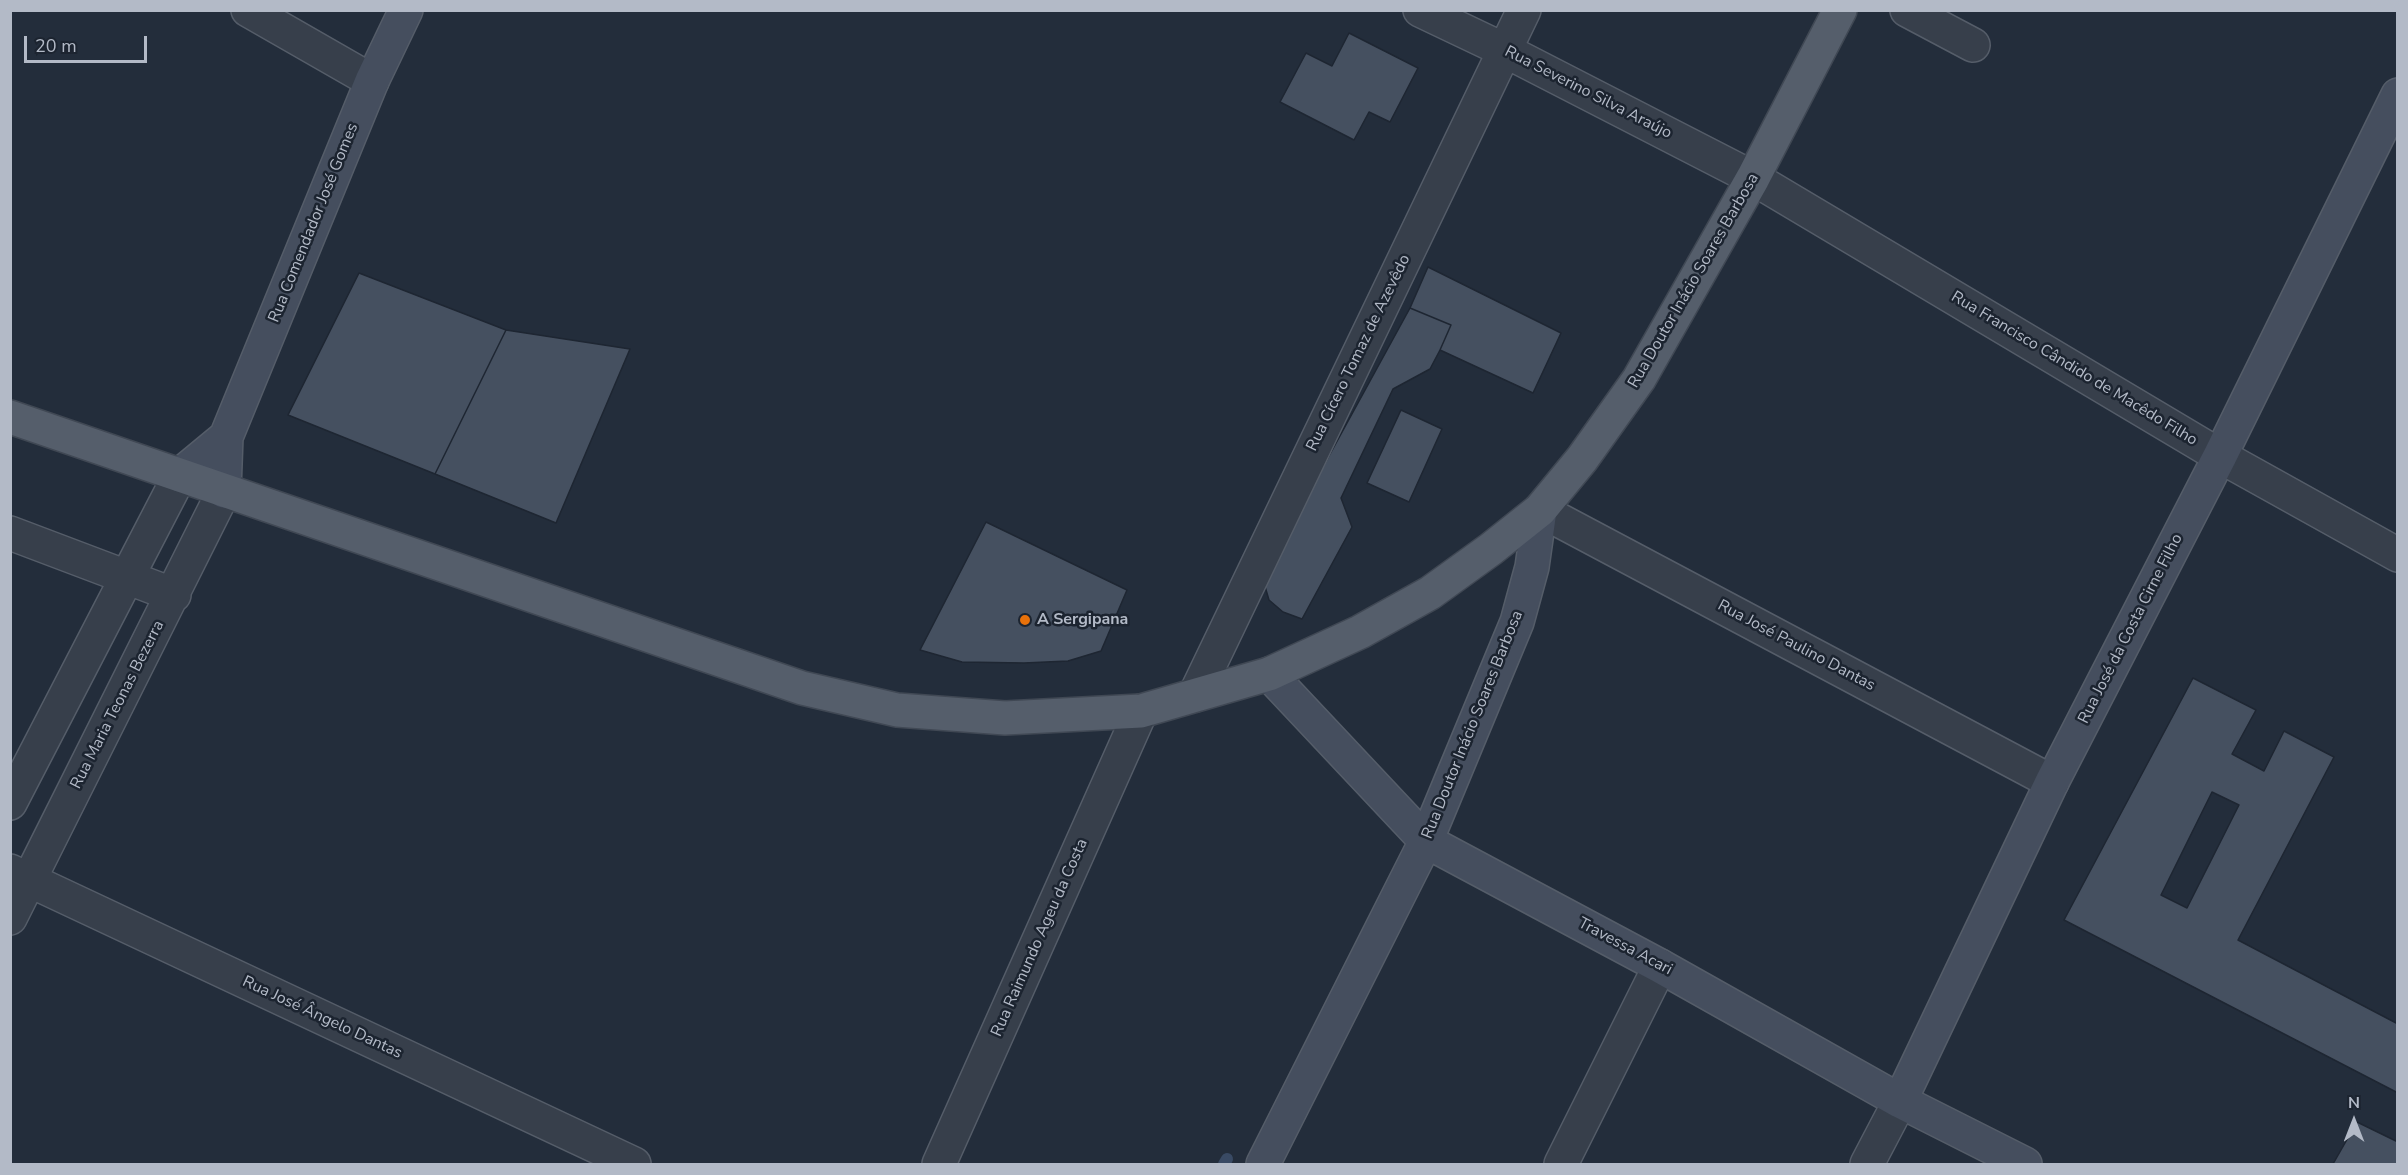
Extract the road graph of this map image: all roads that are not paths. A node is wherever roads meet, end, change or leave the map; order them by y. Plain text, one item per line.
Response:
1 (248, 10) edge
2 (406, 10) edge
3 (1420, 10) edge
4 (1524, 10) edge
5 (1840, 10) edge
6 (1907, 10) edge
7 (1973, 45) dead end
8 (1504, 50) junction
9 (372, 81) junction
10 (2397, 95) edge
11 (1754, 178) junction
12 (10, 417) edge
13 (226, 437) junction
14 (2220, 456) junction
15 (180, 475) junction
16 (224, 491) junction
17 (1540, 510) junction
18 (10, 533) edge
19 (2397, 555) edge
20 (128, 577) junction
21 (174, 595) junction
22 (1269, 674) junction
23 (1195, 695) junction
24 (1141, 711) junction
25 (2052, 782) junction
26 (10, 803) edge
27 (1426, 841) junction
28 (20, 876) edge
29 (10, 918) edge
30 (1660, 966) junction
31 (1900, 1101) junction
32 (634, 1164) edge
33 (939, 1164) edge
34 (1263, 1164) edge
35 (1561, 1164) edge
36 (1867, 1164) edge
37 (2025, 1164) edge

1 - 9 street
2 - 9 street, Rua Comendador José Gomes
3 - 8 street, Rua Severino Silva Araújo
4 - 8 street, Rua Cícero Tomaz de Azevêdo
5 - 11 main road, Rua Doutor Inácio Soares Barbosa
6 - 7 street
8 - 11 street, Rua Severino Silva Araújo
8 - 23 street, Rua Cícero Tomaz de Azevêdo
9 - 13 street, Rua Comendador José Gomes
10 - 14 street, Rua José da Costa Cirne Filho
11 - 14 street, Rua Francisco Cândido de Macêdo Filho
11 - 17 main road, Rua Doutor Inácio Soares Barbosa
12 - 15 main road
13 - 15 street, Rua Comendador José Gomes
13 - 16 street, Rua Comendador José Gomes
14 - 19 street, Rua Francisco Cândido de Macêdo Filho
14 - 25 street, Rua José da Costa Cirne Filho
15 - 16 main road
15 - 20 street
16 - 21 street, Rua Maria Teonas Bezerra
16 - 24 main road
17 - 22 main road
17 - 25 street, Rua José Paulino Dantas
17 - 27 street, Rua Doutor Inácio Soares Barbosa
18 - 20 street
20 - 21 street
20 - 26 street
21 - 28 street, Rua Maria Teonas Bezerra
22 - 23 main road
22 - 27 street, Travessa Acari
23 - 24 main road
24 - 33 street, Rua Raimundo Ageu da Costa
25 - 31 street, Rua José da Costa Cirne Filho
27 - 30 street, Travessa Acari
27 - 34 street, Rua Doutor Inácio Soares Barbosa
28 - 29 street, Rua Maria Teonas Bezerra
28 - 32 street, Rua José Ângelo Dantas
30 - 31 street, Travessa Acari
30 - 35 street
31 - 36 street, Rua José da Costa Cirne Filho
31 - 37 street, Travessa Acari

